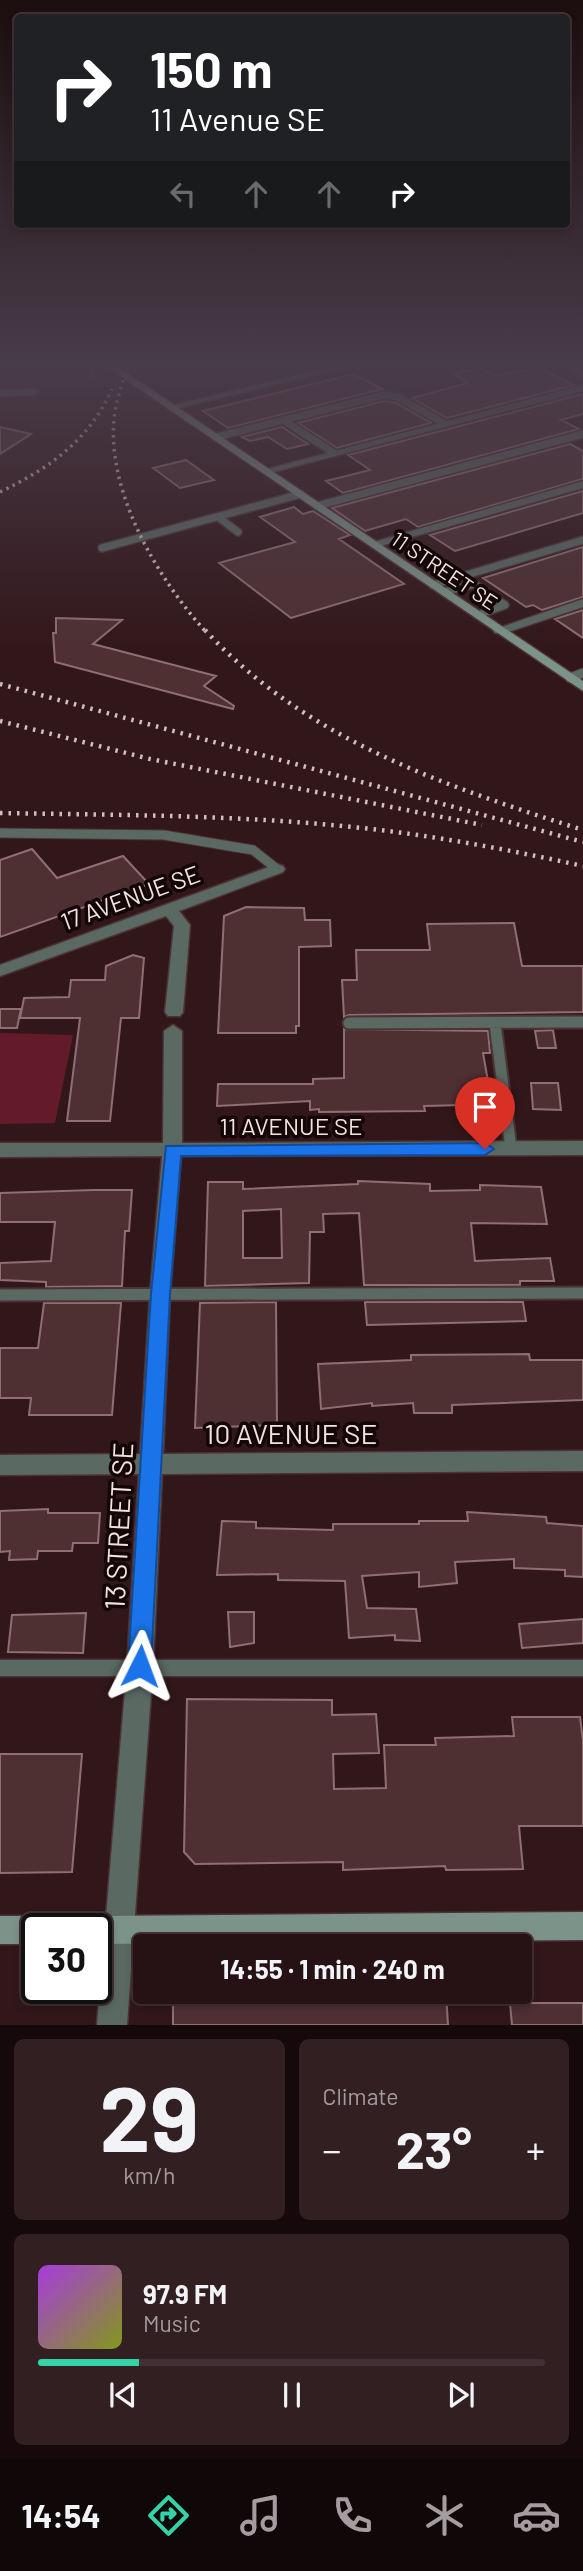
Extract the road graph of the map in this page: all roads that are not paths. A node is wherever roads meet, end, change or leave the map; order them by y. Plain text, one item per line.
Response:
1 (252, 462) edge
2 (302, 462) edge
3 (481, 462) edge
4 (266, 471) junction
5 (583, 484) edge
6 (301, 494) junction
7 (317, 506) junction
8 (218, 517) junction
9 (238, 532) dead end
10 (583, 540) edge
11 (373, 544) junction
12 (102, 548) dead end
13 (439, 588) junction
14 (583, 603) edge
15 (478, 615) junction
16 (500, 630) junction
17 (583, 673) edge
18 (570, 678) junction
19 (583, 687) edge
20 (0, 833) edge
21 (276, 869) joint
22 (169, 909) junction
23 (0, 971) edge
24 (583, 1022) edge
25 (349, 1023) dead end
26 (495, 1023) junction
27 (583, 1148) edge
28 (511, 1149) junction
29 (0, 1150) edge
30 (172, 1150) junction
31 (583, 1293) edge
32 (160, 1294) junction
33 (0, 1295) edge
34 (583, 1461) edge
35 (151, 1464) junction
36 (0, 1465) edge
37 (140, 1666) junction
38 (0, 1668) edge
39 (583, 1668) edge
40 (110, 1913) edge
41 (583, 1926) edge
42 (0, 1930) edge
43 (21, 1930) edge
44 (112, 1930) edge
45 (111, 2004) edge
46 (112, 2025) edge

1 - 4 street, 11 STREET SE
2 - 4 street
3 - 7 lane
4 - 6 street, 11 STREET SE
5 - 11 street
6 - 7 street, 11 STREET SE
6 - 8 lane
7 - 11 street, 11 STREET SE
8 - 9 lane
8 - 12 lane
10 - 13 lane
11 - 13 street, 11 STREET SE
13 - 15 street, 11 STREET SE
13 - 15 lane
14 - 16 street
15 - 16 street, 11 STREET SE
16 - 18 street, 11 STREET SE
17 - 18 lane
18 - 19 street, 11 STREET SE
20 - 21 lane
21 - 22 street, 17 AVENUE SE
22 - 23 street, 17 AVENUE SE
22 - 30 street, 13 STREET SE
24 - 26 lane
25 - 26 lane
26 - 28 lane
27 - 28 street, 11 AVENUE SE
28 - 30 street, 11 AVENUE SE
29 - 30 street, 11 AVENUE SE
30 - 32 street, 13 STREET SE
31 - 32 lane
32 - 33 lane
32 - 35 street, 13 STREET SE
34 - 35 street, 10 AVENUE SE
35 - 36 street, 10 AVENUE SE
35 - 37 street, 13 STREET SE
37 - 38 lane
37 - 39 lane
37 - 40 street, 13 STREET SE
41 - 44 street
42 - 43 street
45 - 46 street, 13 STREET SE

